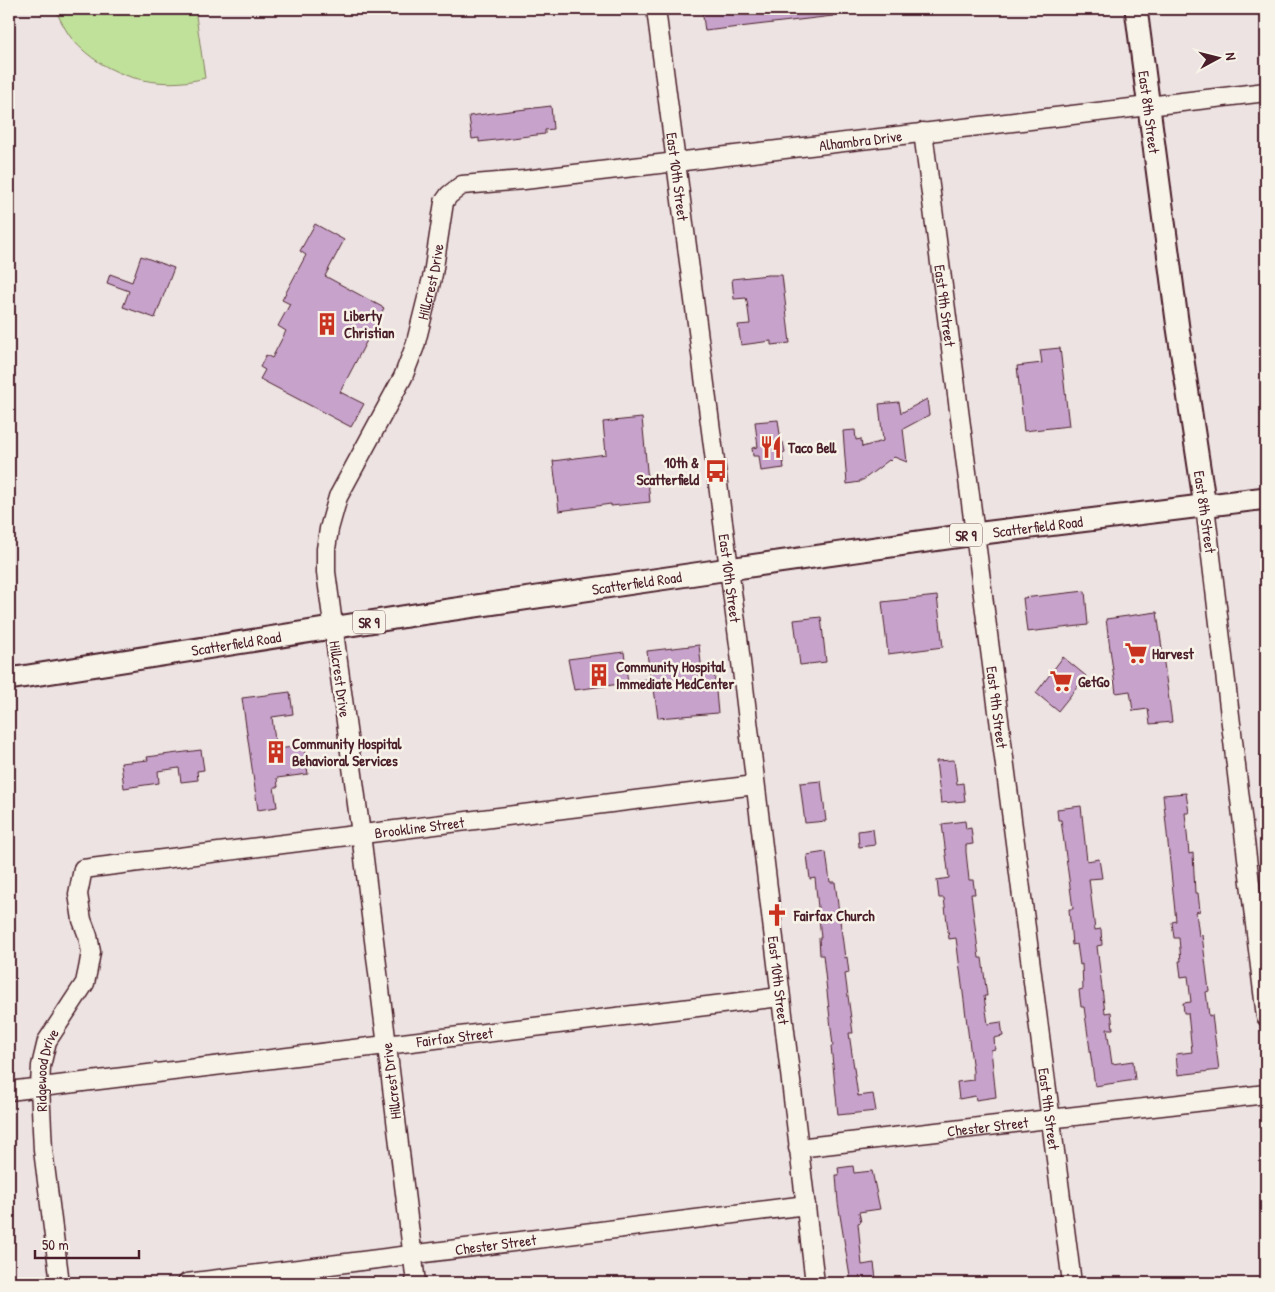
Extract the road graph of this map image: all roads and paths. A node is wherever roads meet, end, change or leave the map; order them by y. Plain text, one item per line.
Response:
1 (656, 9) edge
2 (1136, 9) edge
3 (1266, 92) edge
4 (1148, 106) junction
5 (923, 132) junction
6 (677, 162) junction
7 (455, 189) joint
8 (1266, 498) edge
9 (1204, 506) junction
10 (975, 534) junction
11 (729, 569) junction
12 (334, 628) junction
13 (9, 679) edge
14 (755, 785) junction
15 (361, 834) junction
16 (83, 869) joint
17 (780, 996) junction
18 (1266, 1017) edge
19 (386, 1045) junction
20 (40, 1087) junction
21 (9, 1091) edge
22 (1266, 1094) edge
23 (1051, 1119) junction
24 (798, 1148) junction
25 (806, 1206) junction
26 (412, 1256) junction
27 (60, 1283) edge
28 (186, 1283) edge
29 (416, 1283) edge
30 (815, 1283) edge
31 (1072, 1283) edge

1 - 6 street, East 10th Street
2 - 4 main road, East 8th Street
3 - 4 street, Alhambra Drive
4 - 5 street, Alhambra Drive
4 - 9 main road, East 8th Street
5 - 6 street, Alhambra Drive
5 - 10 street, East 9th Street
6 - 7 street, Alhambra Drive
6 - 11 street, East 10th Street
7 - 12 street, Hillcrest Drive
8 - 9 main road, Scatterfield Road / SR 9
9 - 10 main road, Scatterfield Road / SR 9
9 - 18 street, East 8th Street
10 - 11 main road, Scatterfield Road / SR 9
10 - 23 street, East 9th Street
11 - 12 main road, Scatterfield Road / SR 9
11 - 14 street, East 10th Street
12 - 13 main road, Scatterfield Road / SR 9
12 - 15 street, Hillcrest Drive
14 - 15 street, Brookline Street
14 - 17 street, East 10th Street
15 - 16 street, Brookline Street
15 - 19 street, Hillcrest Drive
16 - 20 street, Ridgewood Drive
17 - 19 street, Fairfax Street
17 - 24 street, East 10th Street
19 - 20 street, Fairfax Street
19 - 26 street, Hillcrest Drive
20 - 21 street, Fairfax Street
20 - 27 street, Ridgewood Drive
22 - 23 street, Chester Street
23 - 24 street, Chester Street
23 - 31 street, East 9th Street
24 - 25 street, East 10th Street
25 - 26 street, Chester Street
25 - 30 street
26 - 28 street, Chester Street
26 - 29 street, Hillcrest Drive

